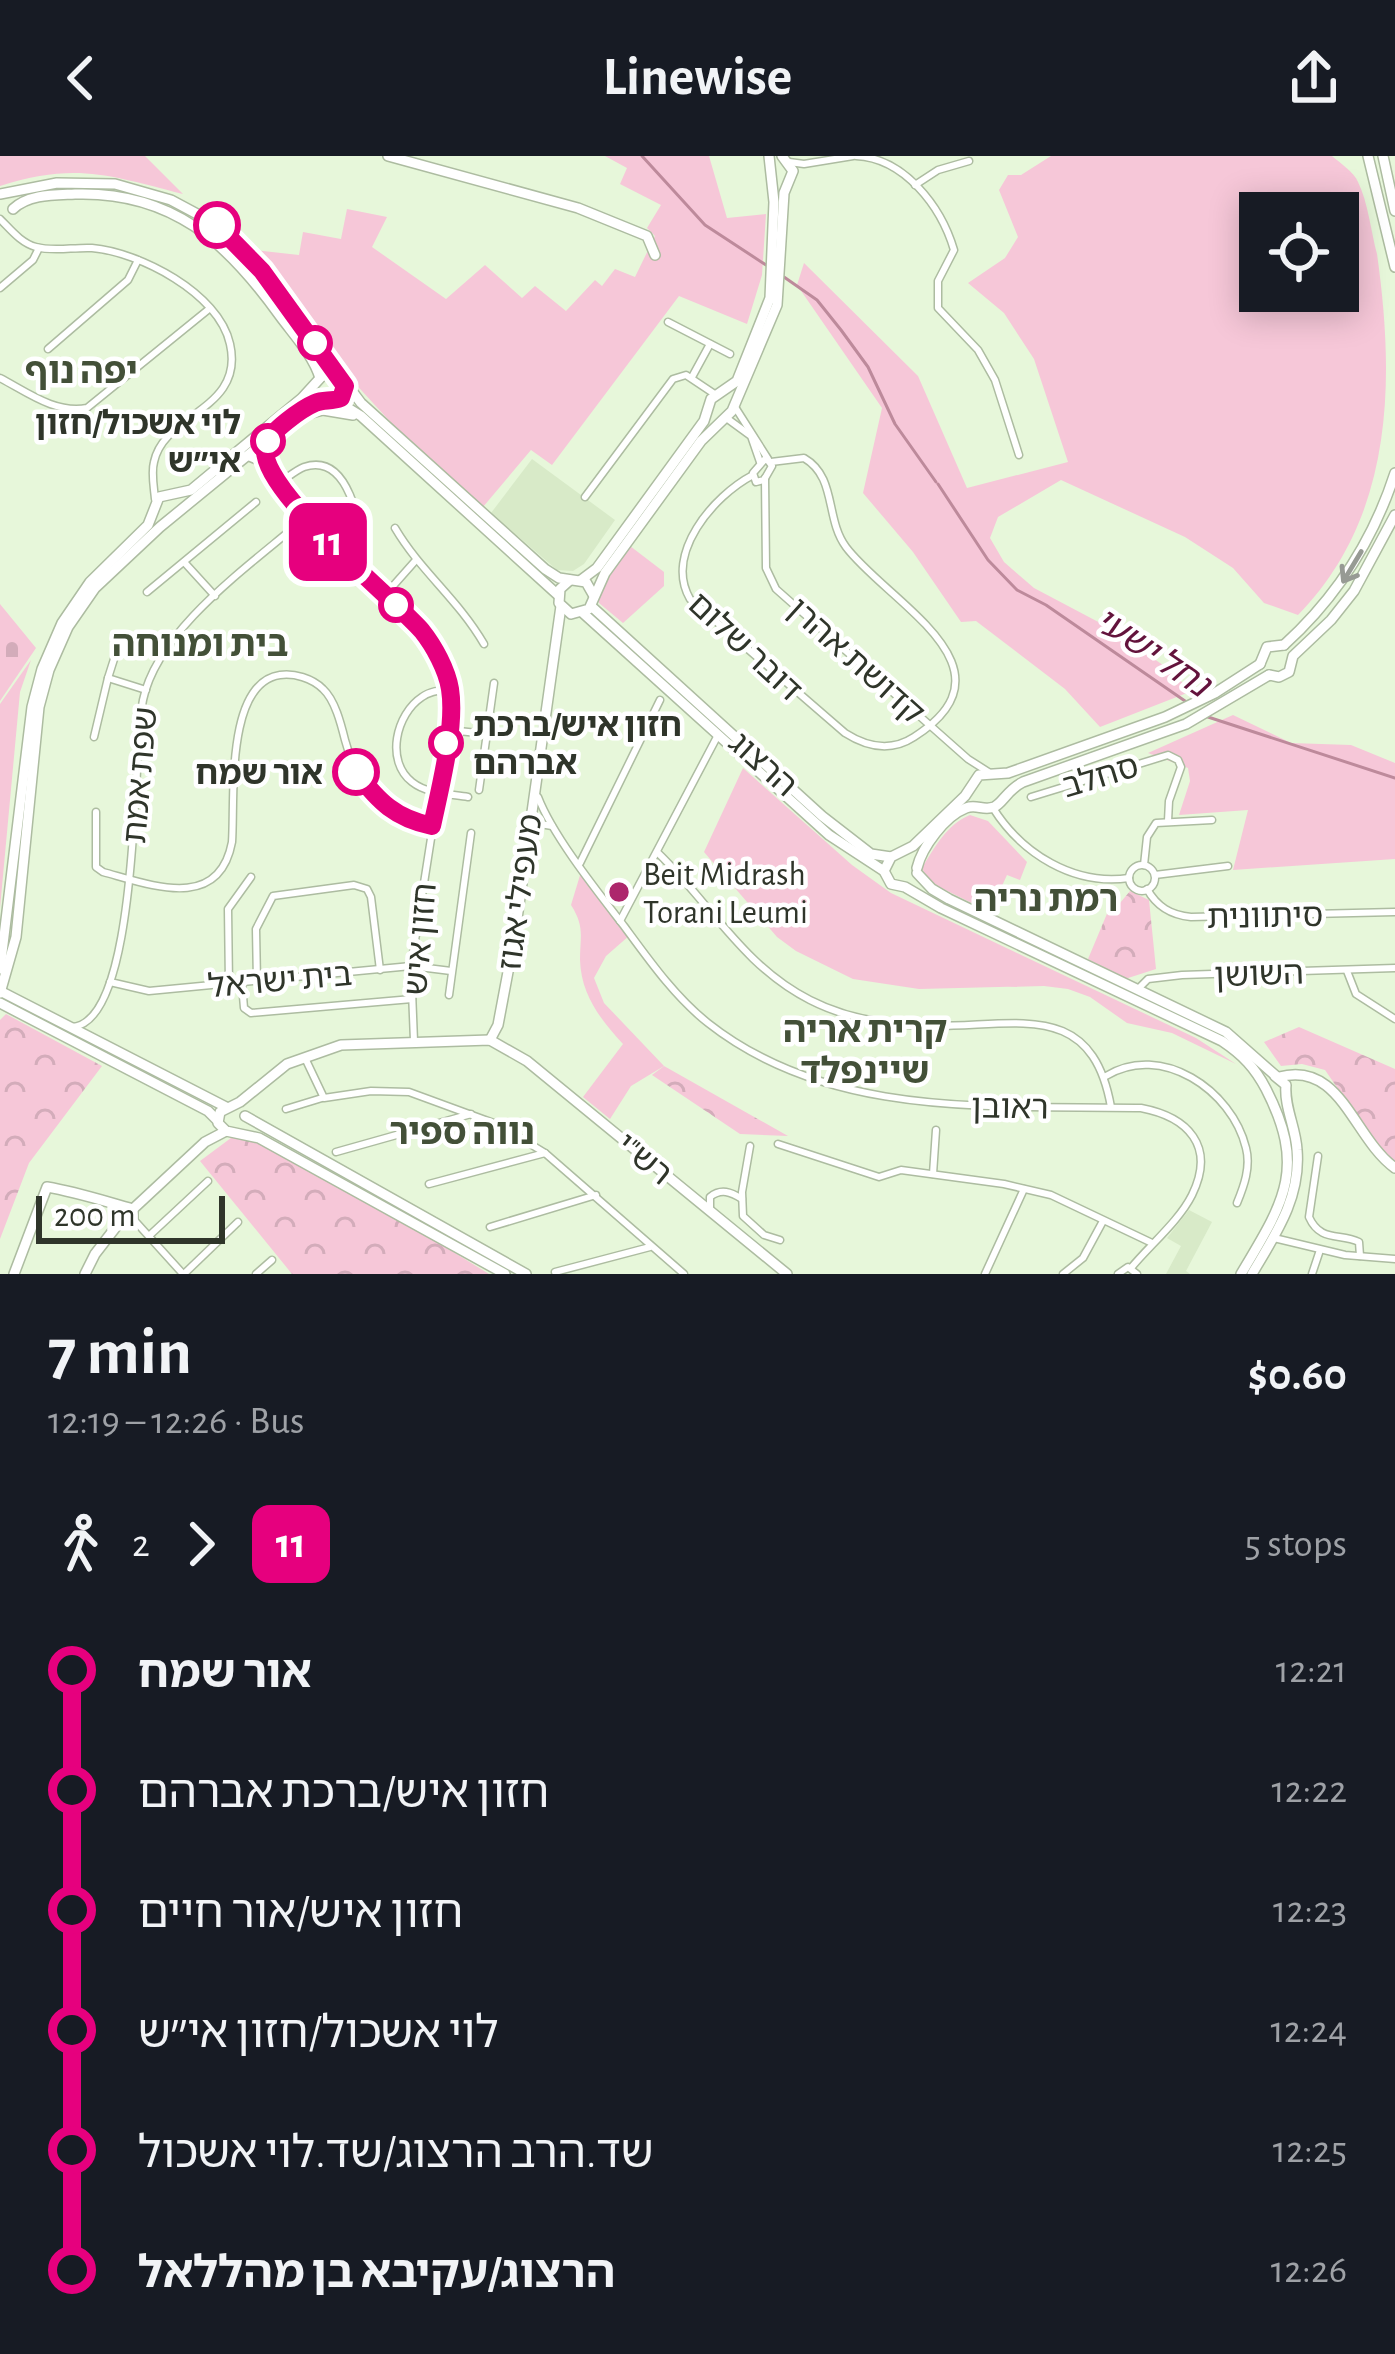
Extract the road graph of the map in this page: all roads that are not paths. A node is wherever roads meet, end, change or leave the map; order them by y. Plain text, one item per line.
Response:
1 (388, 156) edge
2 (855, 156) edge
3 (1368, 156) edge
4 (1383, 156) edge
5 (785, 159) edge
6 (969, 161) dead end
7 (818, 162) junction
8 (770, 167) edge
9 (790, 177) junction
10 (915, 185) junction
11 (2, 194) edge
12 (1395, 212) edge
13 (6, 215) edge
14 (40, 248) junction
15 (655, 255) dead end
16 (138, 260) junction
17 (1395, 267) edge
18 (0, 288) edge
19 (774, 302) junction
20 (209, 309) junction
21 (668, 322) dead end
22 (710, 344) junction
23 (48, 349) dead end
24 (730, 354) dead end
25 (338, 375) junction
26 (692, 377) junction
27 (0, 378) edge
28 (319, 380) junction
29 (345, 386) junction
30 (329, 400) junction
31 (715, 400) junction
32 (734, 404) junction
33 (723, 417) junction
34 (290, 422) junction
35 (366, 422) junction
36 (268, 440) junction
37 (1019, 455) dead end
38 (248, 457) junction
39 (766, 461) junction
40 (272, 473) junction
41 (1395, 473) edge
42 (153, 475) junction
43 (753, 476) junction
44 (765, 478) junction
45 (279, 483) junction
46 (170, 495) junction
47 (585, 497) dead end
48 (256, 502) dead end
49 (155, 504) junction
50 (1395, 515) edge
51 (174, 517) junction
52 (305, 518) junction
53 (395, 528) dead end
54 (416, 560) junction
55 (184, 562) junction
56 (368, 576) junction
57 (575, 580) junction
58 (147, 592) dead end
59 (385, 595) junction
60 (215, 596) junction
61 (560, 601) junction
62 (586, 607) junction
63 (484, 644) dead end
64 (1283, 645) junction
65 (115, 656) dead end
66 (1293, 656) junction
67 (1260, 664) junction
68 (1269, 675) junction
69 (108, 678) junction
70 (494, 683) dead end
71 (146, 689) junction
72 (450, 689) junction
73 (660, 700) dead end
74 (931, 725) junction
75 (448, 730) junction
76 (487, 734) junction
77 (718, 735) junction
78 (94, 737) dead end
79 (968, 759) junction
80 (992, 774) junction
81 (973, 784) junction
82 (479, 790) dead end
83 (1005, 792) junction
84 (439, 793) junction
85 (538, 796) junction
86 (468, 797) dead end
87 (1031, 797) dead end
88 (979, 806) junction
89 (993, 808) junction
90 (96, 812) dead end
91 (1212, 820) dead end
92 (1168, 821) junction
93 (432, 826) junction
94 (555, 829) junction
95 (471, 833) dead end
96 (532, 835) junction
97 (658, 853) junction
98 (895, 856) junction
99 (580, 863) junction
100 (1144, 865) junction
101 (1228, 866) dead end
102 (917, 870) junction
103 (884, 871) junction
104 (1154, 875) junction
105 (251, 877) dead end
106 (1129, 878) junction
107 (130, 880) junction
108 (905, 887) junction
109 (1147, 889) junction
110 (1395, 912) edge
111 (620, 921) junction
112 (411, 967) junction
113 (1395, 968) edge
114 (0, 969) edge
115 (380, 970) junction
116 (1347, 970) junction
117 (451, 971) junction
118 (110, 982) junction
119 (257, 982) junction
120 (242, 984) junction
121 (229, 985) junction
122 (0, 992) edge
123 (1136, 994) junction
124 (449, 995) dead end
125 (412, 998) junction
126 (0, 1003) edge
127 (92, 1018) junction
128 (1395, 1019) edge
129 (70, 1028) junction
130 (497, 1038) junction
131 (97, 1042) junction
132 (414, 1042) junction
133 (304, 1056) junction
134 (1106, 1076) junction
135 (1281, 1082) junction
136 (1266, 1084) junction
137 (251, 1092) junction
138 (1272, 1096) junction
139 (324, 1098) junction
140 (228, 1107) junction
141 (1111, 1107) junction
142 (286, 1109) dead end
143 (244, 1114) junction
144 (471, 1114) junction
145 (224, 1126) junction
146 (936, 1130) dead end
147 (778, 1144) dead end
148 (750, 1146) dead end
149 (336, 1152) dead end
150 (545, 1153) junction
151 (1318, 1156) dead end
152 (1395, 1168) edge
153 (933, 1174) junction
154 (208, 1181) dead end
155 (429, 1184) dead end
156 (1024, 1189) junction
157 (596, 1196) junction
158 (742, 1199) junction
159 (1237, 1204) dead end
160 (119, 1209) junction
161 (710, 1210) junction
162 (134, 1215) junction
163 (1102, 1221) junction
164 (238, 1222) dead end
165 (119, 1223) junction
166 (490, 1227) dead end
167 (150, 1235) junction
168 (1270, 1236) junction
169 (780, 1240) dead end
170 (1152, 1243) junction
171 (652, 1246) junction
172 (1320, 1250) junction
173 (1360, 1256) junction
174 (1395, 1259) edge
175 (272, 1260) dead end
176 (1134, 1271) edge
177 (555, 1272) edge
178 (1115, 1273) edge
179 (14, 1274) edge
180 (86, 1274) edge
181 (184, 1274) edge
182 (256, 1274) edge
183 (506, 1274) edge
184 (526, 1274) edge
185 (684, 1274) edge
186 (788, 1274) edge
187 (985, 1274) edge
188 (1063, 1274) edge
189 (1241, 1274) edge
190 (1252, 1274) edge
191 (1312, 1274) edge

1 - 15 main road
2 - 7 street
2 - 10 street
3 - 17 main road
4 - 12 main road
5 - 7 street
5 - 8 main road
5 - 9 main road
6 - 10 street
7 - 9 street
8 - 9 main road
8 - 19 main road
9 - 19 main road
10 - 37 street
11 - 13 main road
11 - 25 main road
13 - 14 street
13 - 28 main road
14 - 16 street
14 - 18 street
16 - 20 street
16 - 23 street
19 - 31 main road
19 - 32 main road, מעפילי אגוז
20 - 27 street
20 - 42 street
21 - 22 street
22 - 24 street
22 - 26 street
25 - 28 main road
25 - 29 main road
26 - 31 street
26 - 47 street
28 - 30 main road
28 - 46 main road
29 - 30 main road
29 - 57 main road
30 - 34 main road
30 - 35 main road
31 - 32 main road
31 - 33 main road
31 - 57 main road
32 - 33 main road, מעפילי אגוז
32 - 39 street
33 - 39 street
33 - 62 main road, מעפילי אגוז
34 - 35 main road
34 - 36 main road
35 - 61 main road
36 - 38 main road
36 - 40 street, חזון איש
38 - 40 street, חזון איש
38 - 51 main road
39 - 43 street
39 - 44 street
39 - 74 street
40 - 45 street, חזון איש
41 -> 64 main road
42 - 46 street
42 - 49 street
43 - 44 street
43 - 74 street, דובר שלום
44 - 74 street, קדושת אהרן
45 - 52 street, חזון איש
45 - 56 street
46 - 49 main road
46 - 51 main road
48 - 55 street
49 - 51 main road
49 - 114 main road
50 - 66 main road
51 - 122 main road
52 - 56 street, חזון איש
52 - 60 street, שפת אמת
53 - 54 street
54 - 59 street
54 - 63 street
55 - 58 street
55 - 60 street
56 - 59 street, חזון איש
57 - 61 main road
57 - 62 main road
59 - 72 street, חזון איש
60 - 71 street, שפת אמת
61 - 62 main road
61 - 130 main road, מעפילי אגוז
62 - 77 main road
62 - 85 main road, מעפילי אגוז
62 - 98 main road, הרצוג
64 - 66 main road
64 - 67 main road
65 - 69 street
66 - 68 main road
67 - 68 main road
67 - 80 main road
68 - 83 main road
69 - 71 street
69 - 78 street
70 - 76 street
71 - 107 street, שפת אמת
72 - 75 street, חזון איש
72 - 84 street
73 - 99 street
74 - 79 street, קדושת אהרן
75 - 76 street
75 - 84 street, חזון איש
76 - 82 street
77 - 97 street
77 - 103 main road
79 - 80 street, קדושת אהרן
79 - 81 street, קדושת אהרן
80 - 81 main road
80 - 83 main road
81 - 88 main road
81 - 98 main road
83 - 89 main road
84 - 86 street
84 - 93 street, חזון איש
85 - 94 street, ראובן
85 - 96 main road, מעפילי אגוז
87 - 92 street, סחלב
88 - 89 main road
88 - 102 main road
89 - 106 street
90 - 107 street
91 - 92 street, סחלב
92 - 100 street, סחלב
93 - 107 street
93 - 112 street, חזון איש
94 - 96 street
94 - 99 street, ראובן
95 - 117 street
96 - 130 main road, מעפילי אגוז
97 - 111 street
97 - 134 street
98 - 102 main road
98 - 103 main road
99 - 111 street, ראובן
100 - 104 street
100 - 106 street
101 - 104 street
102 - 108 main road
102 - 123 main road
103 - 108 main road
104 - 109 street
105 - 121 street
106 - 109 street
107 - 118 street, שפת אמת
108 - 123 main road
109 - 110 street, סיתוונית
111 - 141 street, ראובן
112 - 115 street, בית ישראל
112 - 117 street, בית ישראל
112 - 125 street, חזון איש
113 - 116 street, השושן
115 - 119 street, בית ישראל
115 - 119 street
116 - 123 street, השושן
116 - 128 street
117 - 124 street
118 - 121 street, בית ישראל
118 - 127 street, שפת אמת
119 - 120 street, בית ישראל
120 - 121 street, בית ישראל
120 - 125 street
122 - 129 main road
123 - 135 main road
123 - 136 main road
125 - 132 street, חזון איש
126 - 145 main road
127 - 129 street
127 - 131 street
129 - 131 main road
130 - 132 main road
130 - 161 main road, רש"י
131 - 140 main road
132 - 133 main road
133 - 137 main road
133 - 139 street
134 - 141 street
134 - 159 street
135 - 136 main road
135 - 138 main road
135 - 152 main road
135 - 168 main road
136 - 138 main road
137 - 140 main road
137 - 143 main road
138 - 168 main road
139 - 142 street
139 - 144 street
140 - 143 main road
140 - 145 main road
141 - 170 street, ראובן
143 - 145 main road
143 - 184 main road
144 - 149 street
144 - 150 street
145 - 162 main road
145 - 183 main road
146 - 153 street
147 - 153 street
148 - 158 street
150 - 155 street
150 - 157 street
151 - 173 street
153 - 156 street
154 - 167 street
156 - 163 street
156 - 187 street
157 - 166 street
157 - 171 street
158 - 161 street
158 - 169 street
160 - 162 main road
160 - 165 main road
160 - 179 main road
161 - 186 main road, רש"י
162 - 165 main road
162 - 167 street
163 - 170 street
163 - 188 street
164 - 181 street
165 - 180 main road
167 - 181 street
168 - 172 street
168 - 189 main road
168 - 190 main road
170 - 176 street, ראובן
171 - 177 street
171 - 185 street
172 - 173 street
172 - 191 street
173 - 174 street
175 - 182 street
176 - 178 street

